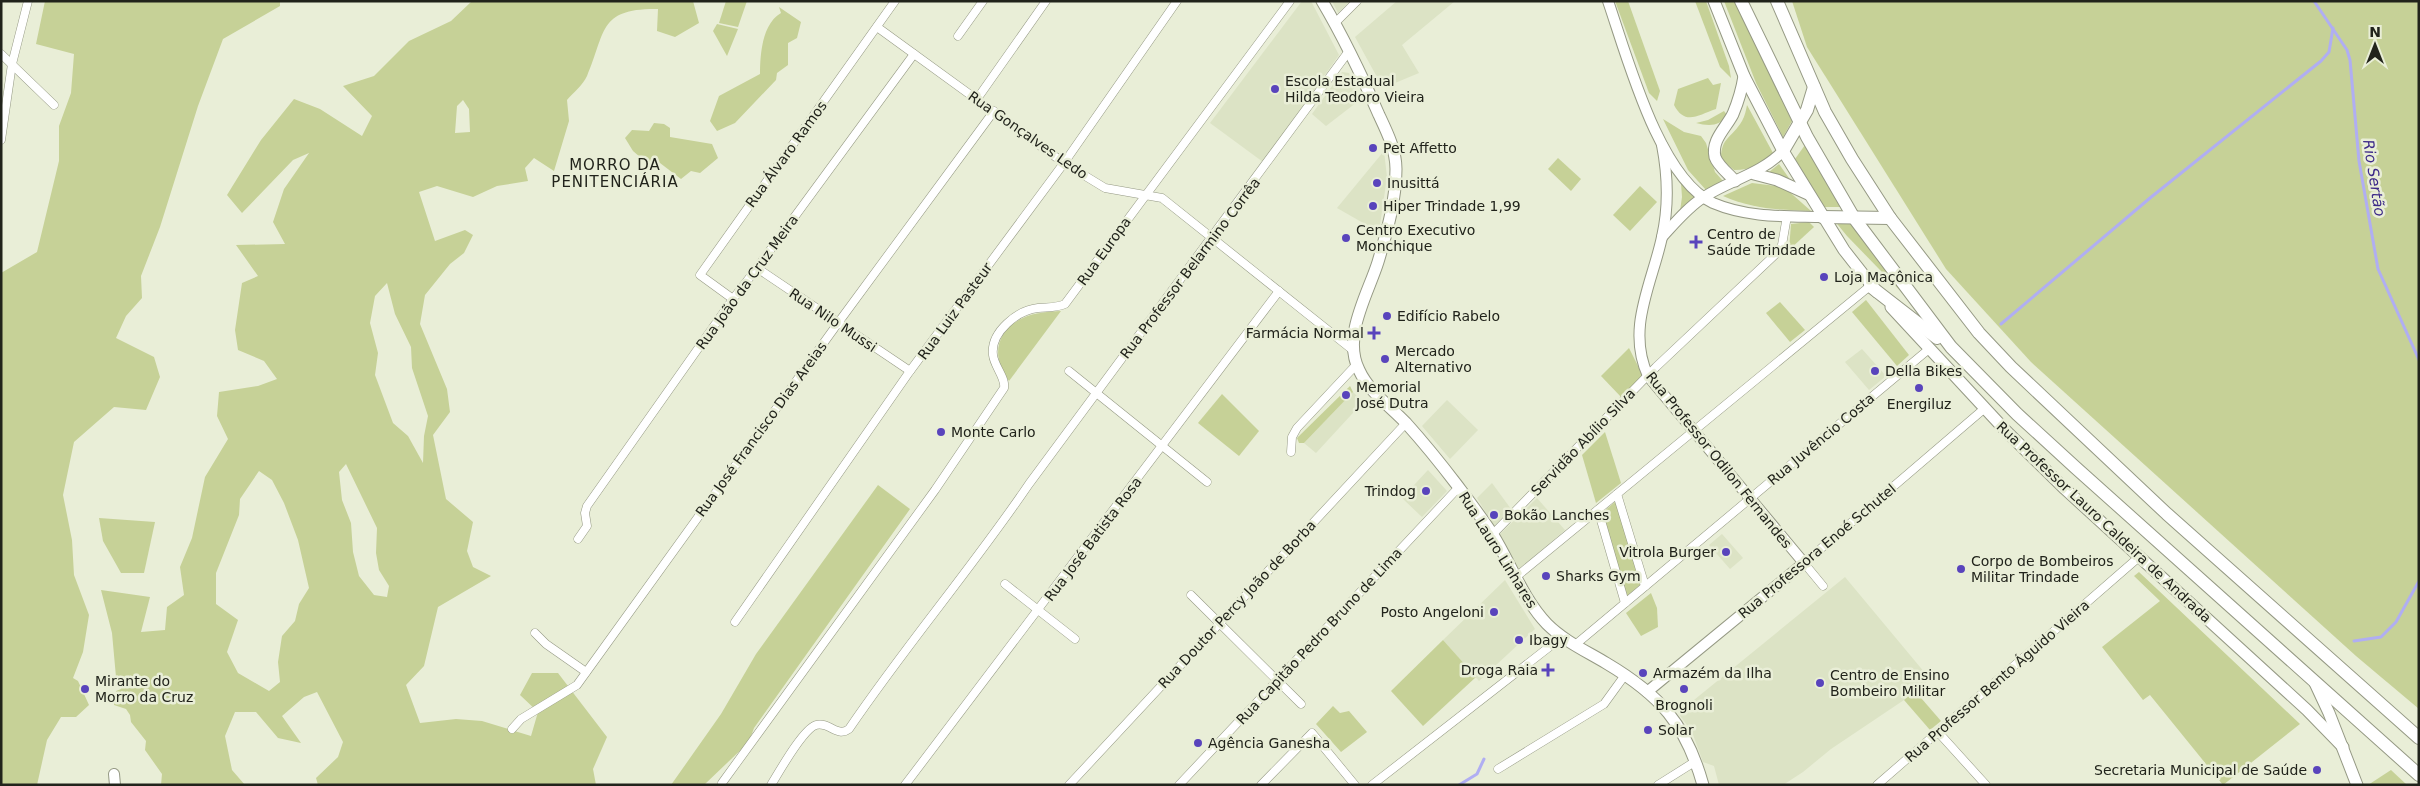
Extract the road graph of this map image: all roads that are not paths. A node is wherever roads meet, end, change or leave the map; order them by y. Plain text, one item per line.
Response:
1 (28, 1) edge
2 (895, 1) edge
3 (983, 1) edge
4 (1046, 1) edge
5 (1177, 1) edge
6 (1290, 1) edge
7 (1322, 1) edge
8 (1357, 1) edge
9 (1608, 1) edge
10 (1714, 1) edge
11 (1741, 1) edge
12 (1777, 1) edge
13 (1335, 23) junction
14 (877, 27) junction
15 (958, 36) dead end
16 (1349, 51) junction
17 (1, 54) edge
18 (914, 54) junction
19 (12, 64) junction
20 (1744, 76) junction
21 (1814, 87) junction
22 (977, 99) junction
23 (54, 105) dead end
24 (994, 112) junction
25 (1800, 124) junction
26 (1, 140) edge
27 (1662, 145) junction
28 (1783, 151) junction
29 (1064, 163) junction
30 (1754, 174) junction
31 (1736, 181) junction
32 (1146, 193) junction
33 (1809, 195) junction
34 (1704, 197) junction
35 (1787, 216) junction
36 (1822, 217) junction
37 (1854, 218) junction
38 (1890, 218) junction
39 (1662, 237) junction
40 (1212, 238) junction
41 (757, 268) junction
42 (1870, 286) junction
43 (1279, 291) junction
44 (733, 299) junction
45 (838, 323) junction
46 (1951, 347) junction
47 (1929, 349) junction
48 (1354, 351) junction
49 (1356, 365) junction
50 (910, 371) junction
51 (1069, 371) dead end
52 (1648, 376) junction
53 (1096, 393) junction
54 (1985, 408) junction
55 (1406, 423) junction
56 (1694, 431) junction
57 (1163, 446) junction
58 (1291, 452) dead end
59 (1207, 482) dead end
60 (1459, 487) junction
61 (1617, 494) junction
62 (1750, 499) junction
63 (1598, 510) junction
64 (1492, 535) junction
65 (578, 539) dead end
66 (2139, 558) junction
67 (1804, 563) junction
68 (1516, 577) junction
69 (1005, 584) dead end
70 (1646, 586) junction
71 (1824, 586) dead end
72 (1190, 595) dead end
73 (1625, 603) junction
74 (1038, 610) junction
75 (735, 622) dead end
76 (1219, 623) junction
77 (535, 634) dead end
78 (1562, 637) junction
79 (1075, 639) dead end
80 (1575, 645) junction
81 (586, 672) junction
82 (1625, 675) junction
83 (2313, 679) junction
84 (1277, 680) junction
85 (1647, 692) junction
86 (1300, 704) dead end
87 (512, 729) dead end
88 (1938, 732) junction
89 (2419, 738) edge
90 (2342, 747) junction
91 (1696, 761) junction
92 (1498, 769) dead end
93 (2419, 775) edge
94 (722, 782) dead end
95 (770, 785) edge
96 (905, 785) edge
97 (1069, 785) edge
98 (1179, 785) edge
99 (1261, 785) edge
100 (1355, 785) edge
101 (1372, 785) edge
102 (1658, 785) edge
103 (1703, 785) edge
104 (1877, 785) edge
105 (1986, 785) edge
106 (2357, 785) edge

1 - 19 street
2 - 14 street, Rua Álvaro Ramos
3 - 15 street
4 - 22 street
5 - 29 street, Rua Luiz Pasteur
6 - 32 street, Rua Europa
7 - 13 main road, Rua Lauro Linhares
8 - 13 street
9 - 27 street
10 - 20 main road, Rua Professor Lauro Caldeira de Andrada
11 - 25 main road
12 - 21 main road
13 - 16 main road, Rua Lauro Linhares
14 - 18 street, Rua Gonçalves Ledo
14 - 44 street, Rua Álvaro Ramos
16 - 40 street, Rua Professor Belarmino Corrêa
16 - 48 main road, Rua Lauro Linhares
17 - 19 street
18 - 22 street, Rua Gonçalves Ledo
18 - 41 street, Rua João da Cruz Meira
19 - 23 street
19 - 26 street
20 - 28 main road, Rua Professor Lauro Caldeira de Andrada
20 - 31 main road
21 - 25 main road
21 - 38 main road
22 - 24 street, Rua Gonçalves Ledo
24 - 29 street, Rua Gonçalves Ledo
24 - 45 street, Rua José Francisco Dias Areias
25 - 28 main road
25 - 37 main road
27 - 34 street
27 - 39 street, Rua Professor Odilon Fernandes
28 - 30 street, Rua Professor Odilon Fernandes
28 - 33 main road, Rua Professor Lauro Caldeira de Andrada
29 - 32 street, Rua Gonçalves Ledo
29 - 50 street, Rua Luiz Pasteur
30 - 31 street, Rua Professor Odilon Fernandes
30 - 33 main road
31 - 34 street, Rua Professor Odilon Fernandes
32 - 40 street, Rua Gonçalves Ledo
32 - 94 street, Rua Europa
33 - 36 main road, Rua Professor Lauro Caldeira de Andrada
34 - 35 street
34 - 39 street, Rua Professor Odilon Fernandes
35 - 36 street
35 - 52 street, Servidão Abílio Silva
36 - 37 main road
36 - 42 main road, Rua Professor Lauro Caldeira de Andrada
37 - 38 main road
37 - 46 main road
38 - 89 main road
39 - 52 street, Rua Professor Odilon Fernandes
40 - 43 street, Rua Gonçalves Ledo
40 - 53 street, Rua Professor Belarmino Corrêa
41 - 44 street, Rua João da Cruz Meira
41 - 45 street, Rua Nilo Mussi
42 - 46 main road
42 - 47 main road, Rua Professor Lauro Caldeira de Andrada
42 - 56 street
43 - 48 street, Rua Gonçalves Ledo
43 - 57 street, Rua José Batista Rosa
44 - 65 street, Rua João da Cruz Meira
45 - 50 street, Rua Nilo Mussi
45 - 81 street, Rua José Francisco Dias Areias
46 - 83 main road
47 - 54 main road, Rua Professor Lauro Caldeira de Andrada
47 - 62 street, Rua Juvêncio Costa
48 - 49 main road, Rua Lauro Linhares
49 - 55 main road, Rua Lauro Linhares
49 - 58 street
50 - 75 street, Rua Luiz Pasteur
51 - 53 street
52 - 56 street, Rua Professor Odilon Fernandes
52 - 64 street, Servidão Abílio Silva
53 - 57 street
53 - 95 street, Rua Professor Belarmino Corrêa
54 - 66 main road, Rua Professor Lauro Caldeira de Andrada
54 - 67 street, Rua Professora Enoé Schutel
55 - 60 main road, Rua Lauro Linhares
55 - 76 street, Rua Doutor Percy João de Borba
56 - 61 street
56 - 62 street, Rua Professor Odilon Fernandes
57 - 59 street
57 - 74 street, Rua José Batista Rosa
60 - 64 main road, Rua Lauro Linhares
60 - 84 street, Rua Capitão Pedro Bruno de Lima
61 - 63 street
61 - 70 street
62 - 67 street, Rua Professor Odilon Fernandes
62 - 70 street, Rua Juvêncio Costa
63 - 68 street
63 - 73 street
64 - 68 main road, Rua Lauro Linhares
66 - 88 street, Rua Professor Bento Águido Vieira
66 - 90 main road, Rua Professor Lauro Caldeira de Andrada
67 - 71 street, Rua Professor Odilon Fernandes
67 - 85 street, Rua Professora Enoé Schutel
68 - 78 main road, Rua Lauro Linhares
69 - 74 street
70 - 73 street, Rua Juvêncio Costa
72 - 76 street
73 - 80 street, Rua Juvêncio Costa
74 - 79 street
74 - 96 street, Rua José Batista Rosa
76 - 84 street
76 - 97 street, Rua Doutor Percy João de Borba
77 - 81 street
78 - 80 main road, Rua Lauro Linhares
78 - 101 street
80 - 82 main road, Rua Lauro Linhares
81 - 87 street, Rua José Francisco Dias Areias
82 - 85 main road, Rua Lauro Linhares
82 - 92 street
83 - 90 main road
83 - 93 main road
84 - 86 street
84 - 98 street, Rua Capitão Pedro Bruno de Lima
85 - 91 main road, Rua Lauro Linhares
88 - 104 street, Rua Professor Bento Águido Vieira
88 - 105 street
90 - 106 main road
91 - 102 street
91 - 103 main road, Rua Lauro Linhares
99 - 100 street

